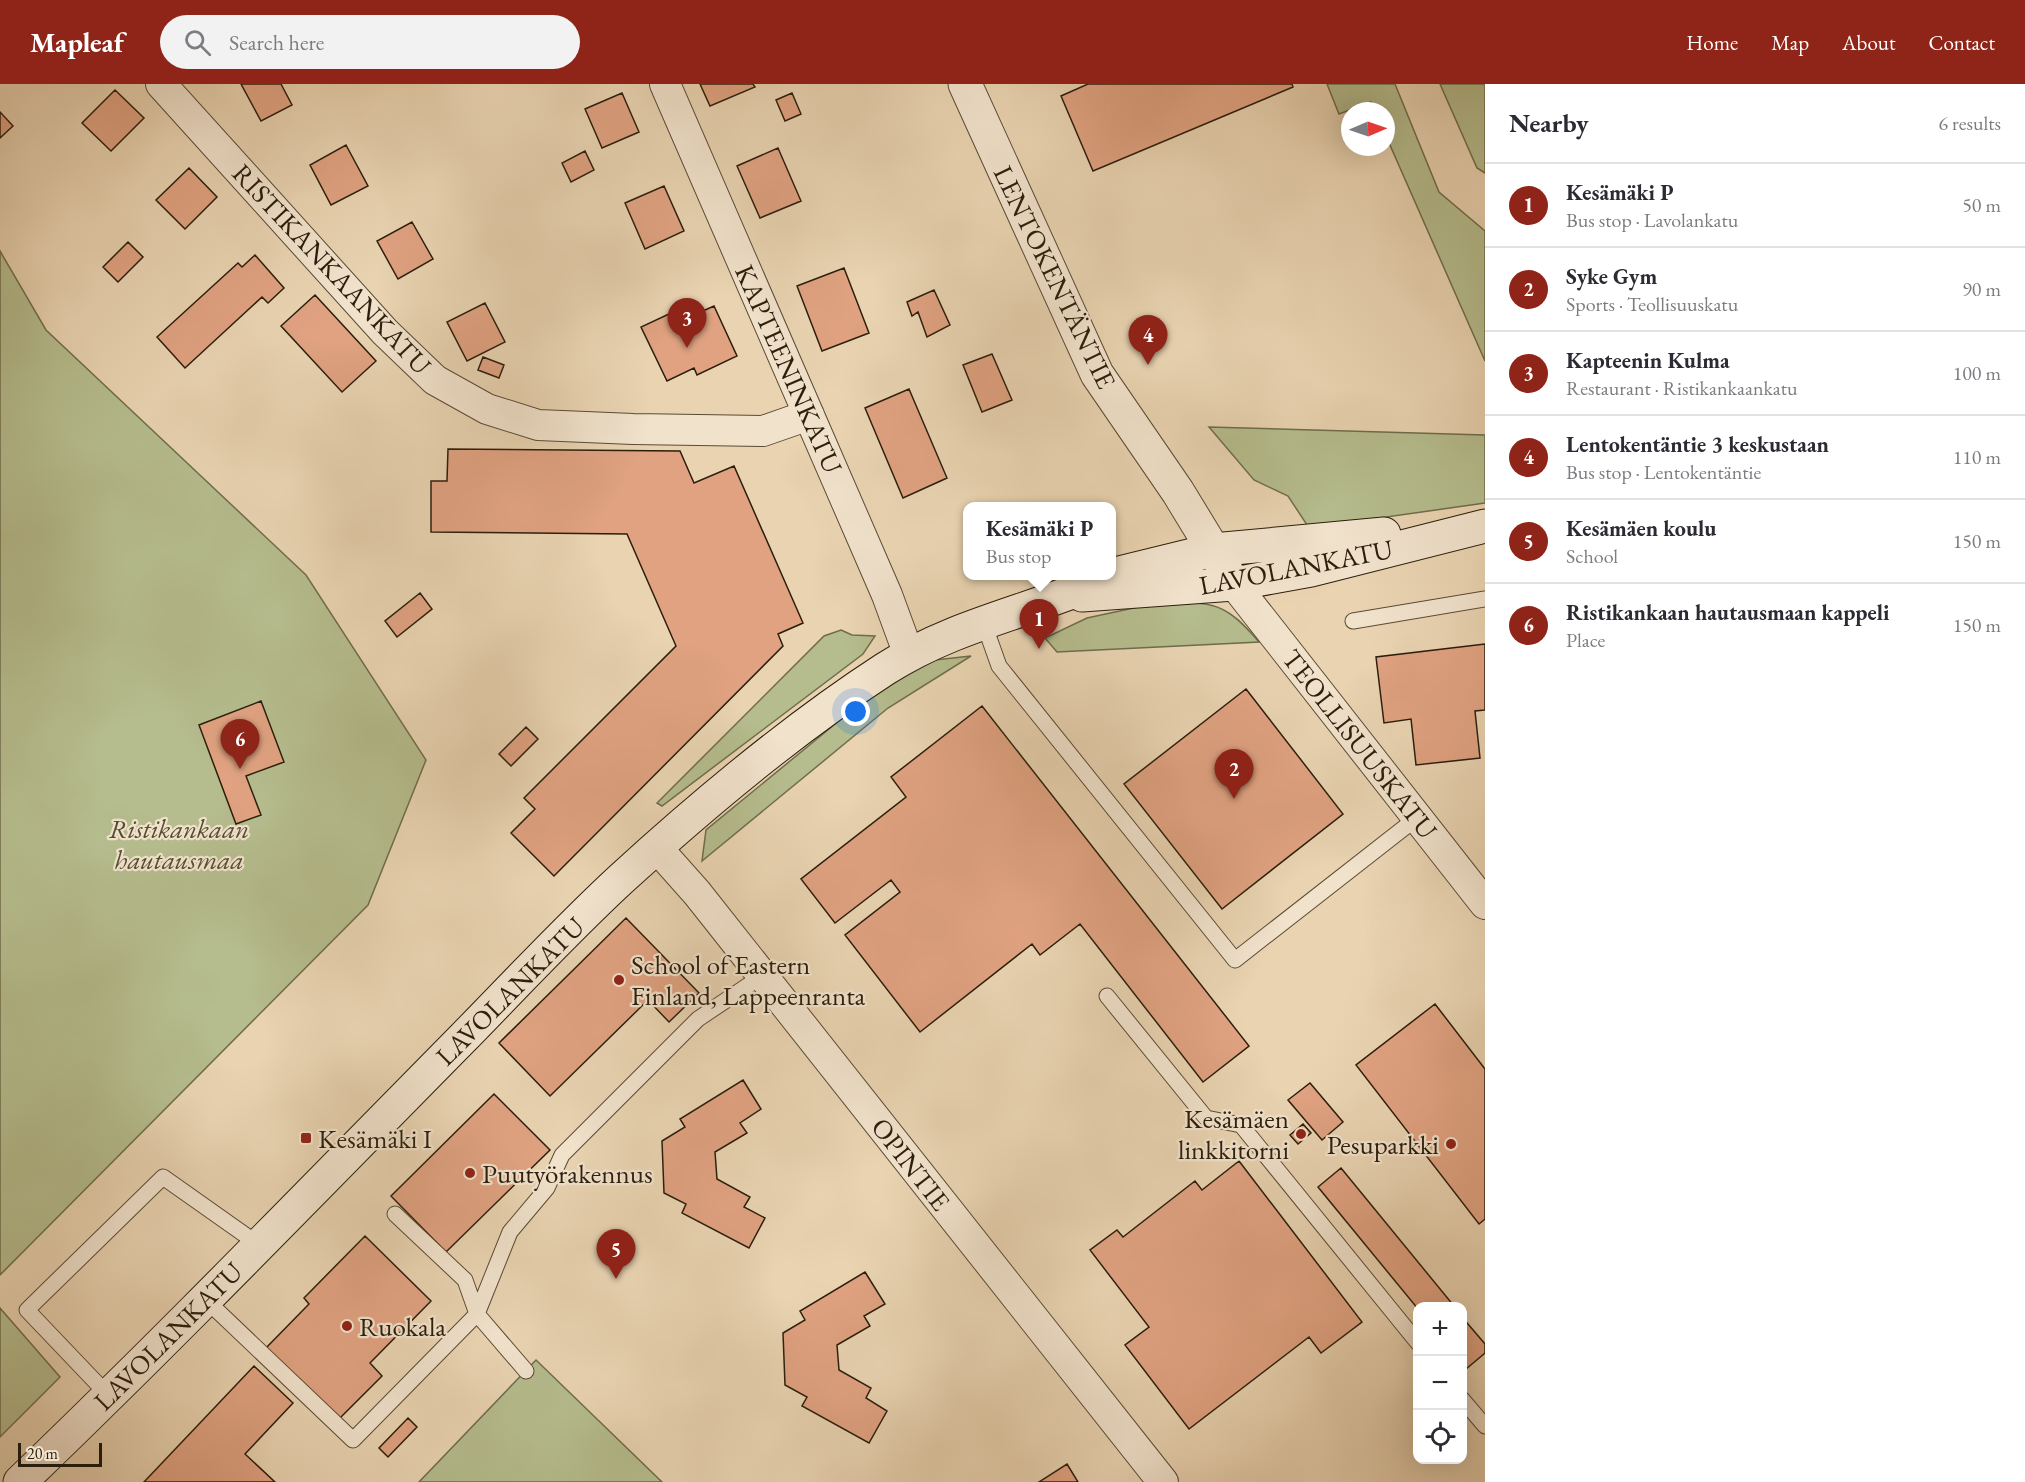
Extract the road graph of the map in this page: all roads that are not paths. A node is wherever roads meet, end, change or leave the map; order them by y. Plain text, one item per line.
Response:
1 (161, 84) edge
2 (665, 84) edge
3 (966, 84) edge
4 (809, 415) junction
5 (1485, 525) edge
6 (1213, 550) junction
7 (1116, 575) edge
8 (1102, 580) edge
9 (1234, 584) junction
10 (1068, 595) junction
11 (1485, 599) edge
12 (983, 621) junction
13 (1353, 621) dead end
14 (909, 655) junction
15 (1418, 817) junction
16 (657, 848) junction
17 (1485, 904) edge
18 (762, 976) junction
19 (1107, 996) dead end
20 (395, 1214) dead end
21 (258, 1244) junction
22 (206, 1299) junction
23 (477, 1314) junction
24 (1413, 1337) edge
25 (526, 1371) dead end
26 (109, 1396) junction
27 (1467, 1404) edge
28 (1485, 1426) edge
29 (20, 1482) edge
30 (1163, 1482) edge

1 - 4 street, RISTIKANKAANKATU
2 - 4 street, KAPTEENINKATU
3 - 6 main road, LENTOKENTÄNTIE
4 - 14 street, KAPTEENINKATU
5 - 6 main road, LAVOLANKATU
5 - 9 main road, LAVOLANKATU
6 - 7 main road, LAVOLANKATU
6 - 9 main road, LENTOKENTÄNTIE
8 - 10 main road, LAVOLANKATU
9 - 10 main road, LAVOLANKATU
9 - 15 street, TEOLLISUUSKATU
10 - 12 main road, LAVOLANKATU
11 - 13 lane
12 - 14 main road, LAVOLANKATU
12 - 15 lane
14 - 16 main road, LAVOLANKATU
15 - 17 street, TEOLLISUUSKATU
16 - 18 street, OPINTIE
16 - 21 main road, LAVOLANKATU
18 - 23 lane
18 - 30 street, OPINTIE
19 - 24 lane
20 - 23 lane
21 - 22 main road, LAVOLANKATU
21 - 26 lane
22 - 23 lane
22 - 26 main road, LAVOLANKATU
23 - 25 lane
26 - 29 main road, LAVOLANKATU
27 - 28 lane

